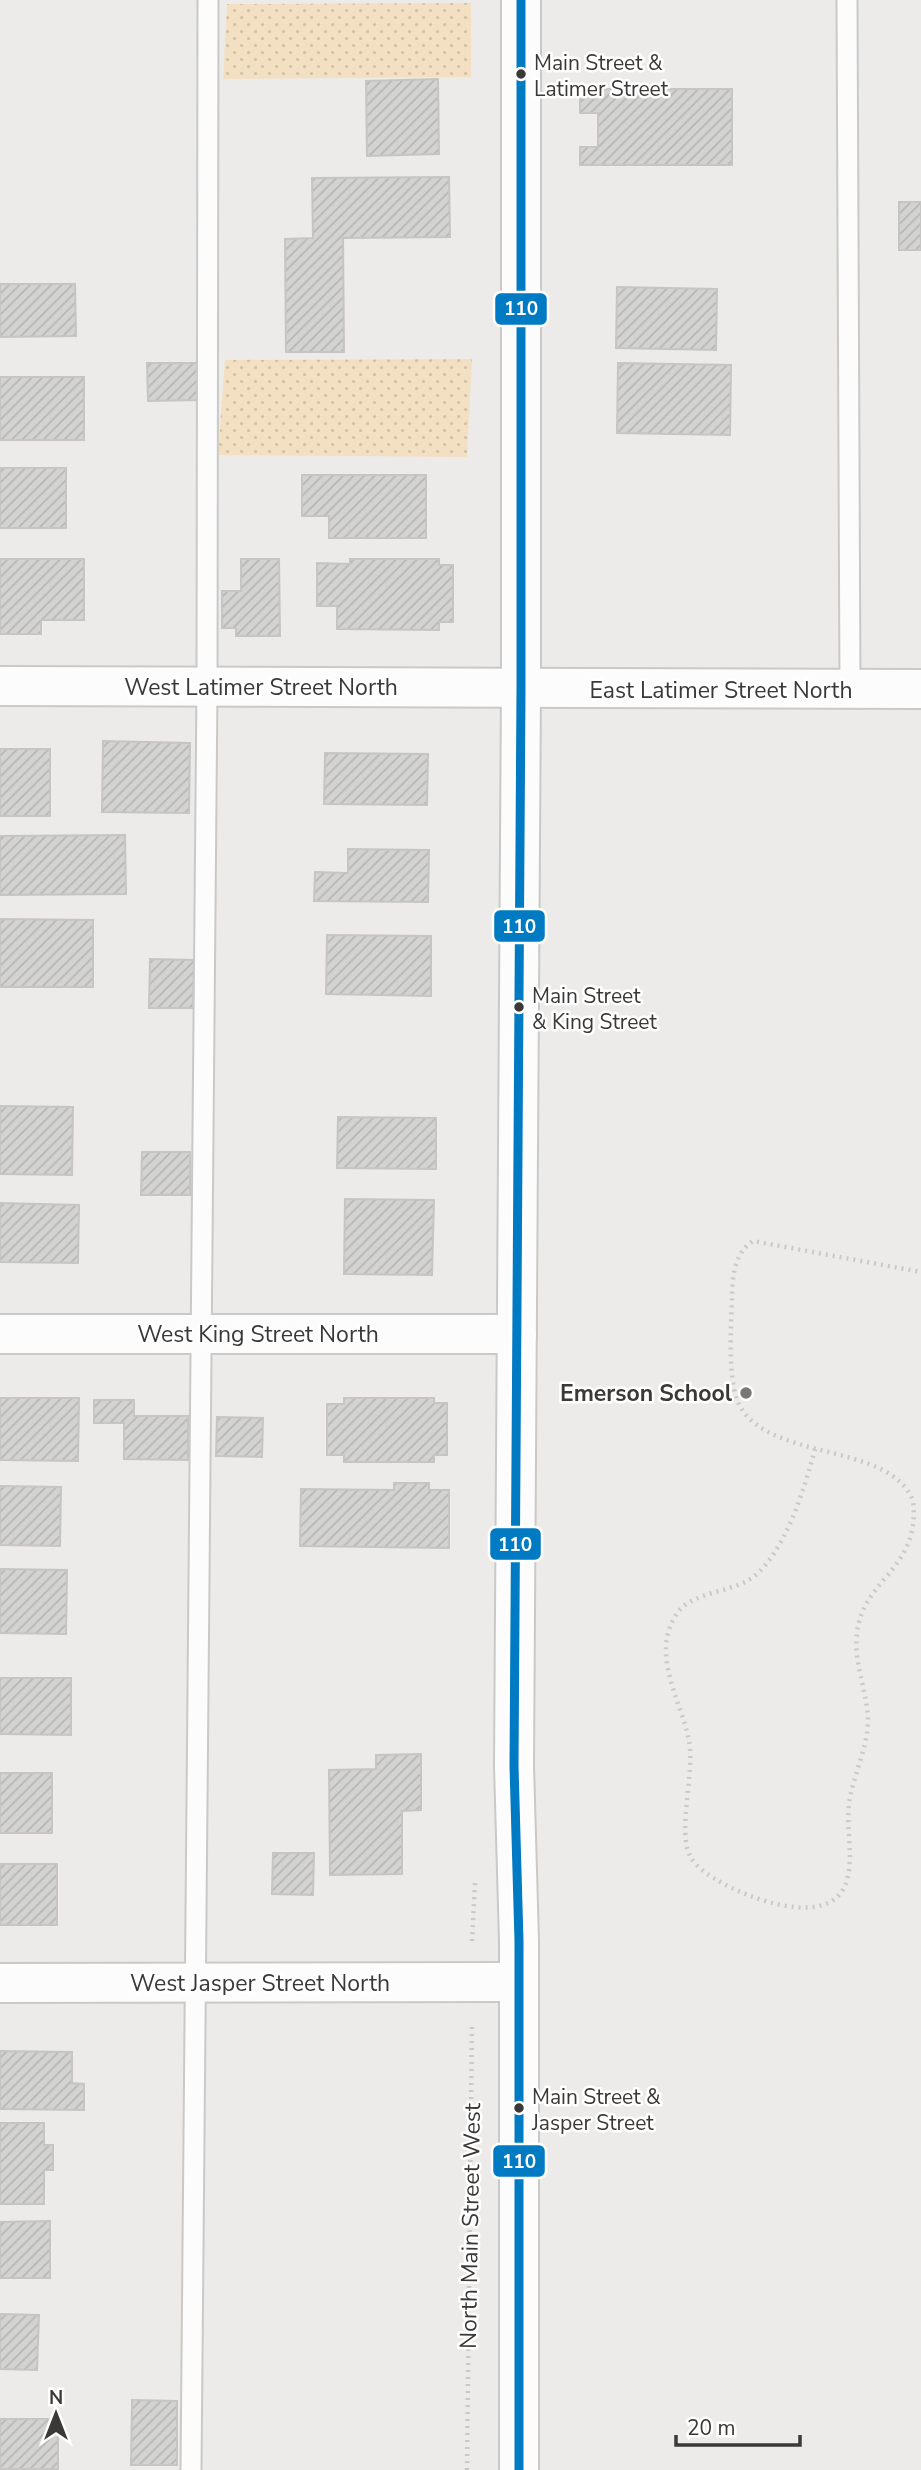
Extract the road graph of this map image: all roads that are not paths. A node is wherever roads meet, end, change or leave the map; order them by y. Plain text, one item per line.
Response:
1 (208, 0) edge
2 (521, 0) edge
3 (847, 0) edge
4 (0, 686) edge
5 (207, 687) junction
6 (521, 689) junction
7 (850, 690) junction
8 (921, 690) edge
9 (0, 1334) edge
10 (199, 1334) junction
11 (517, 1334) junction
12 (519, 1982) junction
13 (0, 1983) edge
14 (193, 1984) junction
15 (191, 2470) edge
16 (519, 2470) edge

1 - 5 lane
2 - 6 street
3 - 7 lane
4 - 5 street, West Latimer Street North
5 - 6 street, West Latimer Street North
5 - 10 lane
6 - 7 street, East Latimer Street North
6 - 11 street
7 - 8 street, East Latimer Street North
9 - 10 street, West King Street North
10 - 11 street, West King Street North
10 - 14 lane
11 - 12 street
12 - 14 street, West Jasper Street North
12 - 16 street
13 - 14 street, West Jasper Street North
14 - 15 lane

